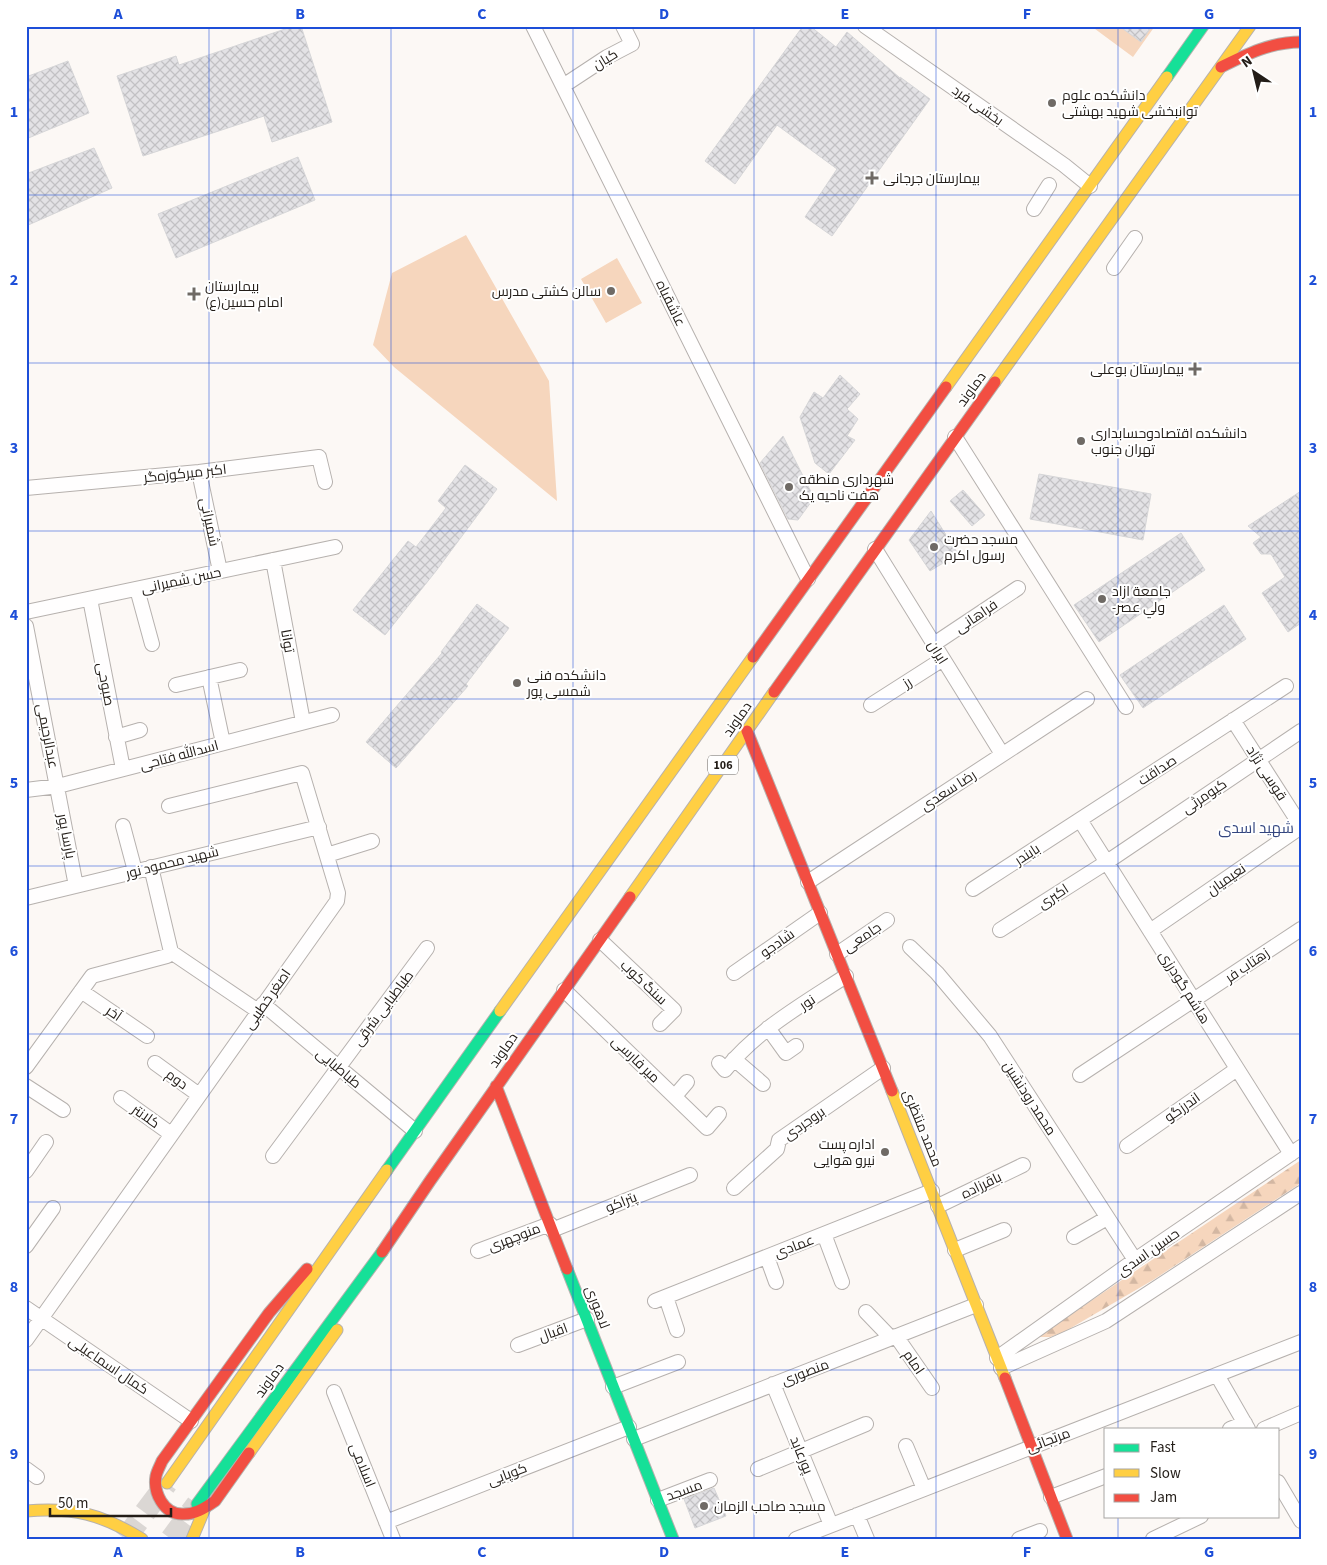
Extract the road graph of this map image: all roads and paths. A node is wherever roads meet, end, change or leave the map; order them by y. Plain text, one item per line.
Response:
1 (533, 26) edge
2 (623, 26) edge
3 (865, 26) edge
4 (1203, 26) edge
5 (1250, 26) edge
6 (1301, 42) edge
7 (1221, 66) junction
8 (563, 86) junction
9 (1049, 185) dead end
10 (1090, 186) junction
11 (1034, 209) dead end
12 (1135, 238) dead end
13 (1114, 268) dead end
14 (955, 437) junction
15 (199, 472) junction
16 (325, 482) dead end
17 (26, 488) edge
18 (335, 547) dead end
19 (875, 549) junction
20 (273, 560) junction
21 (220, 571) junction
22 (808, 579) junction
23 (1018, 588) dead end
24 (137, 589) junction
25 (90, 599) junction
26 (26, 612) edge
27 (26, 626) edge
28 (152, 644) dead end
29 (934, 644) junction
30 (943, 659) junction
31 (240, 670) dead end
32 (209, 677) junction
33 (176, 685) dead end
34 (1286, 686) dead end
35 (1087, 698) dead end
36 (870, 705) dead end
37 (1126, 707) dead end
38 (332, 715) dead end
39 (1233, 720) junction
40 (303, 722) junction
41 (140, 730) dead end
42 (747, 730) junction
43 (1301, 731) edge
44 (116, 737) junction
45 (223, 743) junction
46 (1002, 754) junction
47 (1258, 760) junction
48 (123, 769) junction
49 (58, 786) junction
50 (26, 790) edge
51 (169, 806) dead end
52 (1080, 820) junction
53 (123, 826) dead end
54 (1301, 826) edge
55 (319, 827) junction
56 (372, 841) dead end
57 (327, 855) junction
58 (1106, 862) junction
59 (151, 867) junction
60 (135, 871) junction
61 (808, 882) junction
62 (76, 886) junction
63 (973, 889) dead end
64 (26, 898) edge
65 (820, 913) junction
66 (887, 920) dead end
67 (1301, 929) edge
68 (1000, 930) dead end
69 (1150, 931) junction
70 (600, 940) junction
71 (910, 946) dead end
72 (427, 948) dead end
73 (171, 952) junction
74 (837, 954) junction
75 (734, 973) dead end
76 (846, 976) junction
77 (564, 990) junction
78 (81, 991) junction
79 (1194, 1000) junction
80 (260, 1008) junction
81 (660, 1024) dead end
82 (768, 1028) junction
83 (147, 1036) dead end
84 (796, 1046) dead end
85 (738, 1054) junction
86 (155, 1063) dead end
87 (718, 1063) dead end
88 (26, 1067) edge
89 (338, 1067) junction
90 (883, 1068) junction
91 (1238, 1069) junction
92 (1080, 1075) dead end
93 (687, 1082) dead end
94 (763, 1084) dead end
95 (26, 1086) edge
96 (496, 1086) junction
97 (199, 1095) junction
98 (675, 1096) junction
99 (121, 1098) dead end
100 (63, 1110) dead end
101 (719, 1114) dead end
102 (415, 1132) junction
103 (171, 1134) junction
104 (46, 1142) dead end
105 (1127, 1146) dead end
106 (1296, 1151) edge
107 (273, 1156) dead end
108 (1023, 1165) dead end
109 (27, 1167) edge
110 (690, 1175) dead end
111 (734, 1188) dead end
112 (932, 1192) junction
113 (1301, 1193) edge
114 (938, 1206) junction
115 (53, 1208) dead end
116 (1106, 1218) junction
117 (551, 1227) junction
118 (1004, 1230) dead end
119 (824, 1234) junction
120 (1074, 1237) dead end
121 (338, 1241) junction
122 (26, 1246) edge
123 (955, 1250) junction
124 (478, 1251) dead end
125 (768, 1257) junction
126 (1135, 1260) junction
127 (776, 1282) dead end
128 (842, 1282) dead end
129 (976, 1305) junction
130 (26, 1308) edge
131 (866, 1312) dead end
132 (42, 1319) junction
133 (587, 1319) junction
134 (677, 1330) dead end
135 (894, 1337) junction
136 (26, 1340) edge
137 (1301, 1342) edge
138 (518, 1345) dead end
139 (678, 1362) dead end
140 (999, 1363) junction
141 (1217, 1374) junction
142 (773, 1384) junction
143 (613, 1387) junction
144 (932, 1388) dead end
145 (334, 1392) dead end
146 (1301, 1413) edge
147 (191, 1421) junction
148 (866, 1424) dead end
149 (1246, 1426) edge
150 (1266, 1428) edge
151 (631, 1433) junction
152 (906, 1446) dead end
153 (1032, 1446) junction
154 (800, 1450) junction
155 (758, 1469) dead end
156 (1104, 1477) edge
157 (710, 1480) dead end
158 (167, 1483) tunnel mouth
159 (1280, 1485) edge
160 (924, 1489) junction
161 (1051, 1497) junction
162 (658, 1500) junction
163 (201, 1506) junction
164 (26, 1510) edge
165 (857, 1514) junction
166 (1198, 1518) edge
167 (1301, 1521) edge
168 (386, 1522) junction
169 (831, 1525) junction
170 (1040, 1531) dead end
171 (1178, 1534) edge
172 (142, 1539) edge
173 (192, 1539) edge
174 (393, 1539) edge
175 (673, 1539) edge
176 (796, 1539) edge
177 (867, 1539) edge
178 (1019, 1539) edge
179 (1067, 1539) edge
180 (1153, 1539) edge

1 - 8 street, عاشقباه
2 - 8 street, کیان
3 - 10 street, بخشی فرد
4 - 10 main road, دماوند / 106
5 - 7 main road, دماوند / 106
6 - 7 main road
7 - 14 main road, دماوند / 106
8 - 22 street, عاشقباه
9 - 11 street
10 - 22 main road, دماوند / 106
12 - 13 street
14 - 19 main road, دماوند / 106
14 - 37 street
15 - 16 street, اکبر میرکوزه‌گر
15 - 17 street, اکبر میرکوزه‌گر
15 - 21 street, شمیرانی
18 - 20 street, حسن شمیرانی
19 - 29 street, ایران
19 - 42 main road, دماوند / 106
20 - 21 street, حسن شمیرانی
20 - 40 street, توانا
21 - 24 street, حسن شمیرانی
22 - 102 main road, دماوند / 106
23 - 29 street, فراهانی
24 - 25 street, حسن شمیرانی
24 - 28 street
25 - 26 street, حسن شمیرانی
25 - 44 street, صبوحی
27 - 49 street, عبدالرحیمی
29 - 30 street, ایران
30 - 36 street, رز
30 - 46 street, ایران
31 - 32 street
32 - 33 street
32 - 45 street
34 - 39 street, صداقت
35 - 46 street, رضا سعدی
38 - 40 street, اسدالله فتاحی
39 - 47 street, قوسی نژاد
39 - 52 street, صداقت
40 - 45 street, اسدالله فتاحی
41 - 44 street
42 - 61 main road, محمد منتظری
42 - 70 main road, دماوند / 106
43 - 47 street, کیومرثی
44 - 48 street, صبوحی
45 - 48 street, اسدالله فتاحی
46 - 61 street, رضا سعدی
47 - 54 street, قوسی نژاد
47 - 58 street, کیومرثی
48 - 49 street, اسدالله فتاحی
49 - 50 street, اسدالله فتاحی
49 - 62 street, پارسا پور
51 - 55 street, اصغر خطیبی
52 - 58 street, هاشم گودرزی
52 - 63 street, بایندر
53 - 60 street
54 - 69 street, نعیمیان
55 - 57 street, اصغر خطیبی
55 - 59 street, شهید محمود نور
56 - 57 street
57 - 80 street, اصغر خطیبی
58 - 68 street, اکبری
58 - 69 street, هاشم گودرزی
59 - 60 street, شهید محمود نور
59 - 73 street
60 - 62 street, شهید محمود نور
61 - 65 main road, محمد منتظری
62 - 64 street, شهید محمود نور
65 - 74 main road, محمد منتظری
65 - 75 street, شادجو
66 - 74 street, جامعی
67 - 79 street, زهتاب فر
69 - 79 street, هاشم گودرزی
70 - 77 main road, دماوند / 106
70 - 81 street, سنگ کوب
71 - 116 street, محمد رودنشین
72 - 89 street, طباطبایی شرقی
73 - 78 street
73 - 80 street, طباطبایی
74 - 76 main road, محمد منتظری
76 - 82 street, نور
76 - 90 main road, محمد منتظری
77 - 96 main road, دماوند / 106
77 - 98 street, میر فارسی
78 - 83 street, آخر
78 - 88 street
79 - 91 street, هاشم گودرزی
79 - 92 street, زهتاب فر
80 - 89 street, طباطبایی
80 - 97 street, اصغر خطیبی
82 - 84 street
82 - 85 street, نور
85 - 87 street
85 - 94 street
86 - 97 street, دوم
89 - 102 street, طباطبایی
89 - 107 street, طباطبایی شرقی
90 - 111 street, بروجردی
90 - 112 main road, محمد منتظری
91 - 105 street, اندرزگو
91 - 106 street, هاشم گودرزی
93 - 98 street
95 - 100 street
96 - 117 main road, لاهوری
96 - 163 main road, دماوند / 106
97 - 103 street, اصغر خطیبی
98 - 101 street, میر فارسی
99 - 103 street, کلانتر
102 - 121 main road, دماوند / 106
103 - 132 street, اصغر خطیبی
104 - 109 street
106 - 126 street, حسین اسدی
108 - 114 street, باقرزاده
110 - 117 street, پتراکو
112 - 114 main road, محمد منتظری
112 - 119 street, عمادی
113 - 140 street
114 - 123 main road, محمد منتظری
115 - 122 street
116 - 120 street
116 - 126 street, محمد رودنشین
117 - 124 street, منوچهری
117 - 133 main road, لاهوری
118 - 123 street
119 - 125 street, عمادی
119 - 128 street
121 - 147 main road
121 - 158 main road, دماوند / 106
123 - 129 main road, محمد منتظری
125 - 127 street
125 - 134 street, عمادی
126 - 140 street, حسین اسدی
129 - 135 street, منصوری
129 - 140 main road, محمد منتظری
130 - 132 street, کمال اسماعیلی
131 - 135 street, امام
132 - 136 street, اصغر خطیبی
132 - 147 street, کمال اسماعیلی
133 - 138 street, اقبال
133 - 143 main road, لاهوری
135 - 142 street, منصوری
135 - 144 street, امام
137 - 141 street, مرتجائی
139 - 143 street
140 - 153 main road, محمد منتظری
141 - 149 street
141 - 153 street, مرتجائی
142 - 151 street, منصوری
142 - 154 street, پورعابد
143 - 151 main road, لاهوری
145 - 168 street, اسلامی
146 - 150 street
147 - 163 main road
148 - 154 street
151 - 162 main road, لاهوری
151 - 168 street, کوپایی
152 - 160 street
153 - 160 street, مرتجائی
153 - 161 main road, محمد منتظری
154 - 155 street
154 - 169 street, پورعابد
156 - 161 street
157 - 162 street, مسجد
159 - 167 street
160 - 165 street, مرتجائی
161 - 179 main road, محمد منتظری
162 - 175 main road, لاهوری
163 - 173 main road, دماوند
164 - 172 main road
165 - 169 street, مرتجائی
165 - 177 street
166 - 171 street
168 - 174 street, اسلامی
169 - 176 street, مرتجائی
170 - 178 street
171 - 180 street

